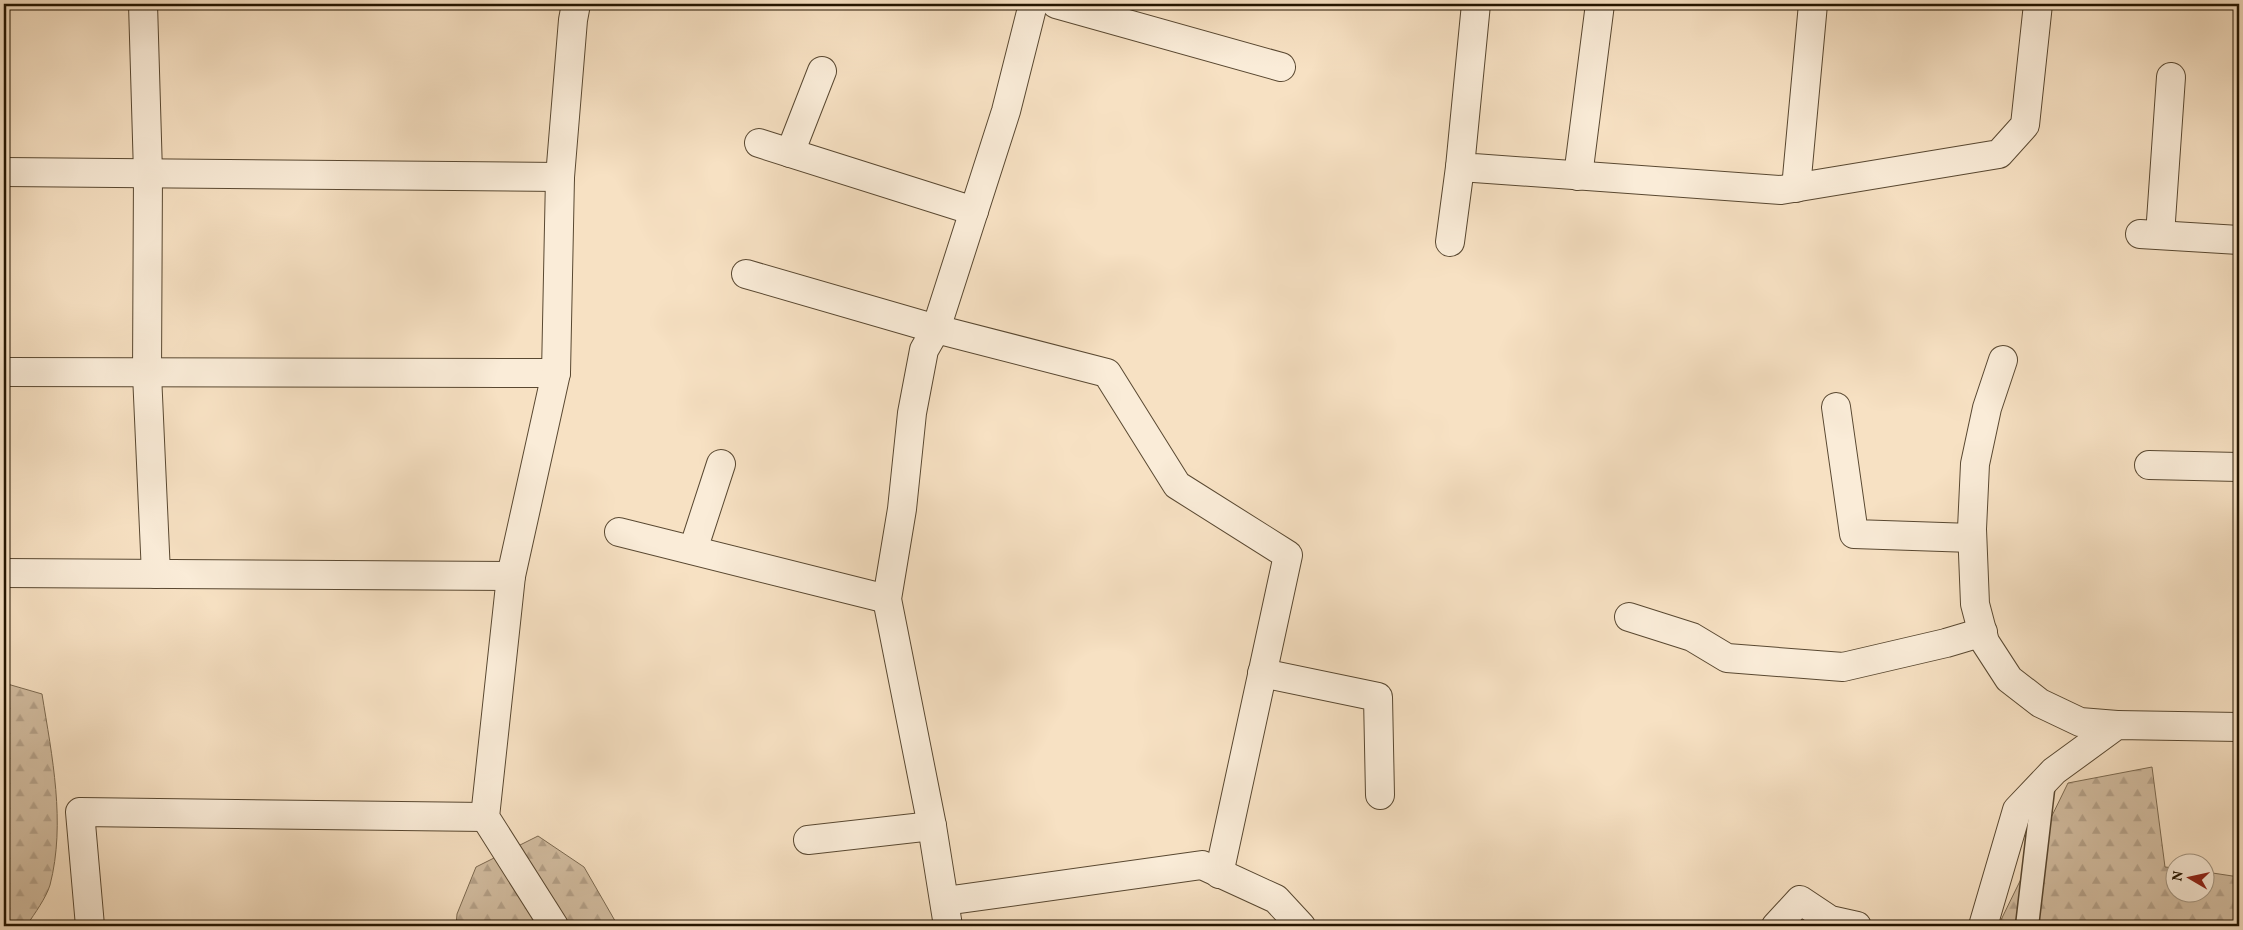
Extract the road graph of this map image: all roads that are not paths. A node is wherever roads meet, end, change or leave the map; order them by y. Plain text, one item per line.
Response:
1 (143, 4) edge
2 (576, 4) edge
3 (1032, 4) edge
4 (1056, 4) edge
5 (1476, 4) edge
6 (1600, 4) edge
7 (1814, 4) edge
8 (2038, 4) edge
9 (1281, 67) dead end
10 (822, 71) dead end
11 (2171, 77) dead end
12 (759, 143) dead end
13 (790, 153) junction
14 (1460, 167) junction
15 (4, 172) edge
16 (148, 173) junction
17 (1578, 176) junction
18 (560, 177) junction
19 (1796, 188) junction
20 (974, 211) junction
21 (2239, 240) edge
22 (1450, 242) dead end
23 (746, 274) dead end
24 (936, 330) junction
25 (2003, 360) dead end
26 (4, 372) edge
27 (556, 372) junction
28 (147, 374) junction
29 (1836, 407) dead end
30 (721, 464) dead end
31 (2149, 464) dead end
32 (2239, 467) edge
33 (619, 532) dead end
34 (1972, 538) junction
35 (692, 550) junction
36 (4, 573) edge
37 (156, 574) junction
38 (511, 576) junction
39 (888, 599) junction
40 (1629, 617) dead end
41 (1982, 632) junction
42 (1262, 673) junction
43 (2117, 725) junction
44 (2239, 727) edge
45 (2044, 781) junction
46 (1380, 795) dead end
47 (485, 817) junction
48 (932, 826) junction
49 (808, 840) dead end
50 (1219, 874) junction
51 (947, 914) edge
52 (90, 926) edge
53 (554, 926) edge
54 (1301, 926) edge
55 (1776, 926) edge
56 (1857, 926) edge
57 (1983, 926) edge
58 (2026, 926) edge

1 - 16 street
2 - 18 street
3 - 20 street
4 - 9 street
5 - 14 street
6 - 17 street
7 - 19 street
8 - 19 street
10 - 13 street
11 - 21 street
12 - 13 street
13 - 20 street
14 - 17 street
14 - 22 street
15 - 16 street
16 - 18 street
16 - 28 street
17 - 19 street
18 - 27 street
20 - 24 street
23 - 24 street
24 - 39 street
24 - 42 street
25 - 34 street
26 - 28 street
27 - 28 street
27 - 38 street
28 - 37 street
29 - 34 street
30 - 35 street
31 - 32 street
33 - 35 street
34 - 41 street
35 - 39 street
36 - 37 street
37 - 38 street
38 - 47 street
39 - 48 street
40 - 41 street
41 - 43 street
42 - 46 street
42 - 50 street
43 - 44 street
43 - 45 street
45 - 57 street
45 - 58 lane
47 - 52 street
47 - 53 street
48 - 49 street
48 - 51 street
50 - 51 street
50 - 54 street
55 - 56 street

